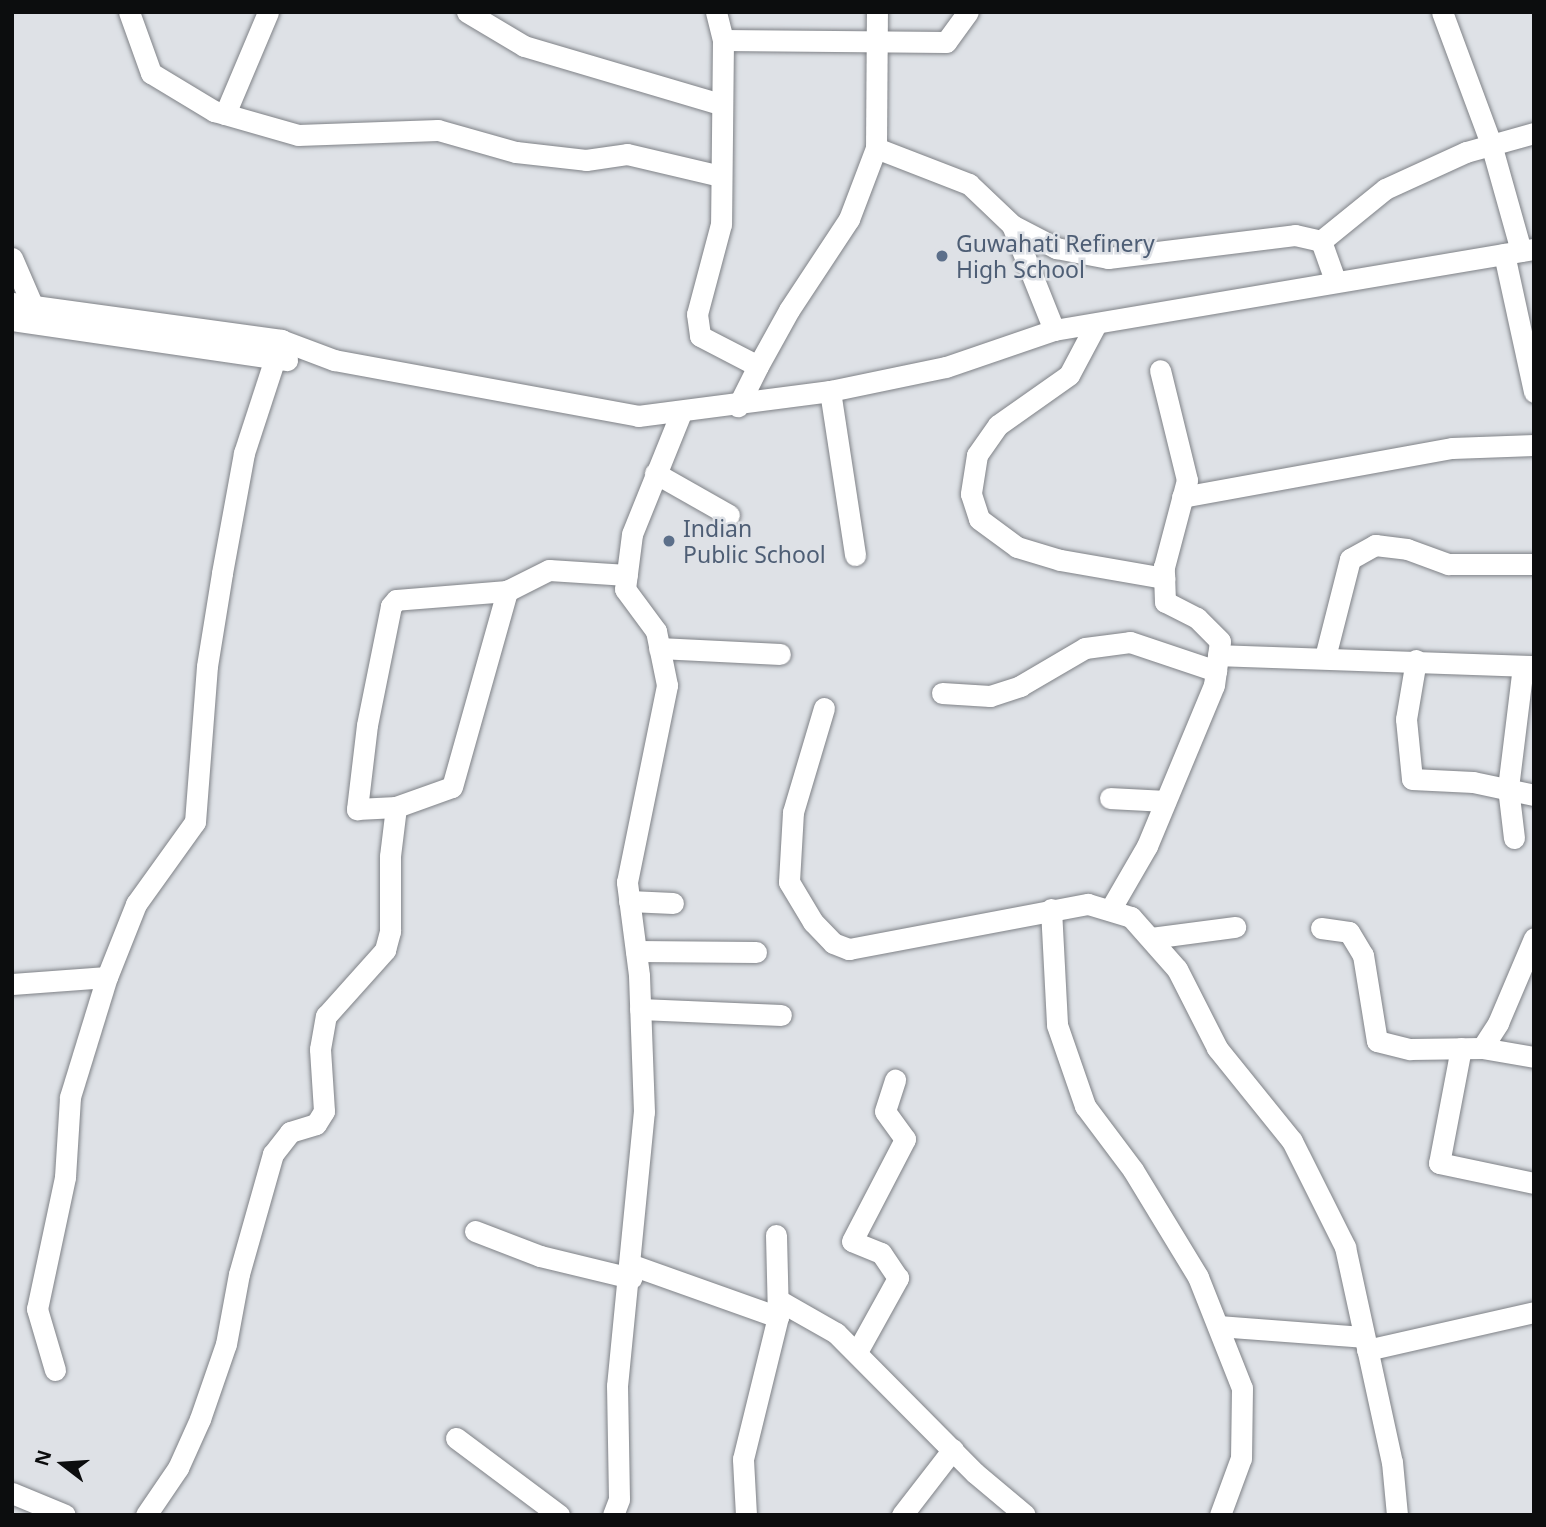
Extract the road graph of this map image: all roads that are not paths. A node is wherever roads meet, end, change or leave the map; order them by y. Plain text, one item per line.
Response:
1 (130, 12) edge
2 (268, 12) edge
3 (467, 12) edge
4 (716, 12) edge
5 (877, 12) edge
6 (968, 12) edge
7 (1442, 12) edge
8 (723, 40) junction
9 (876, 42) junction
10 (720, 104) junction
11 (225, 114) junction
12 (1534, 133) edge
13 (1491, 144) junction
14 (876, 148) junction
15 (720, 176) junction
16 (1012, 225) junction
17 (1321, 241) junction
18 (1519, 251) edge
19 (12, 258) edge
20 (1335, 280) junction
21 (12, 303) edge
22 (38, 317) junction
23 (12, 320) edge
24 (1095, 326) junction
25 (1054, 330) junction
26 (277, 350) junction
27 (758, 366) junction
28 (1160, 370) dead end
29 (830, 391) junction
30 (1534, 391) edge
31 (738, 406) junction
32 (681, 413) junction
33 (1534, 445) edge
34 (654, 473) junction
35 (1182, 497) junction
36 (729, 515) dead end
37 (855, 555) dead end
38 (1534, 564) edge
39 (627, 575) junction
40 (1164, 578) junction
41 (507, 591) junction
42 (659, 648) junction
43 (780, 654) dead end
44 (1325, 657) junction
45 (1416, 660) junction
46 (1217, 663) junction
47 (1528, 666) edge
48 (942, 694) dead end
49 (824, 708) dead end
50 (1508, 788) junction
51 (1534, 795) edge
52 (1110, 798) dead end
53 (1165, 801) junction
54 (396, 807) junction
55 (1514, 838) dead end
56 (629, 901) junction
57 (673, 902) dead end
58 (1051, 909) junction
59 (1110, 910) junction
60 (1235, 927) dead end
61 (1321, 928) dead end
62 (1534, 937) edge
63 (1151, 938) junction
64 (636, 951) junction
65 (756, 952) dead end
66 (107, 978) junction
67 (12, 984) edge
68 (640, 1009) junction
69 (781, 1015) dead end
70 (1471, 1048) junction
71 (1534, 1057) edge
72 (895, 1080) dead end
73 (1534, 1183) edge
74 (475, 1231) dead end
75 (776, 1235) dead end
76 (631, 1272) junction
77 (778, 1308) junction
78 (1534, 1312) edge
79 (1218, 1326) junction
80 (1365, 1344) junction
81 (857, 1352) junction
82 (55, 1370) dead end
83 (456, 1438) dead end
84 (953, 1449) junction
85 (12, 1493) edge
86 (65, 1515) edge
87 (146, 1515) edge
88 (559, 1515) edge
89 (613, 1515) edge
90 (746, 1515) edge
91 (902, 1515) edge
92 (1025, 1515) edge
93 (1220, 1515) edge
94 (1397, 1515) edge

1 - 11 street
2 - 11 street
3 - 10 street
4 - 8 street
5 - 9 street
6 - 9 street
7 - 13 street
8 - 9 street
8 - 10 street
9 - 14 street
10 - 15 street
11 - 15 street
12 - 13 street
13 - 17 street
13 - 18 street
14 - 16 street
14 - 27 street
15 - 27 street
16 - 17 street
16 - 25 street
17 - 20 street
18 - 20 street
18 - 30 street
19 - 22 street
20 - 24 street
21 - 22 street
22 - 23 street
22 - 26 street
24 - 25 street
24 - 40 street
25 - 29 street
26 - 32 street
26 - 66 street
27 - 31 street
28 - 35 street
29 - 31 street
29 - 37 street
31 - 32 street
32 - 34 street
33 - 35 street
34 - 36 street
34 - 39 street
35 - 40 street
38 - 44 street
39 - 41 street
39 - 42 street
40 - 46 street
41 - 54 street
41 - 54 street
42 - 43 street
42 - 56 street
44 - 45 street
44 - 46 street
45 - 47 street
45 - 50 street
46 - 48 street
46 - 53 street
47 - 50 street
49 - 58 street
50 - 51 street
50 - 55 street
52 - 53 street
53 - 59 street
54 - 87 street
56 - 57 street
56 - 64 street
58 - 59 street
58 - 79 street
59 - 63 street
60 - 63 street
61 - 70 street
62 - 70 street
63 - 80 street
64 - 65 street
64 - 68 street
66 - 67 street
66 - 82 street
68 - 69 street
68 - 76 street
70 - 71 street
70 - 73 street
72 - 81 street
74 - 76 street
75 - 77 street
76 - 77 street
76 - 89 street
77 - 81 street
77 - 90 street
78 - 80 street
79 - 80 street
79 - 93 street
80 - 94 street
81 - 84 street
83 - 88 street
84 - 91 street
84 - 92 street
85 - 86 street

